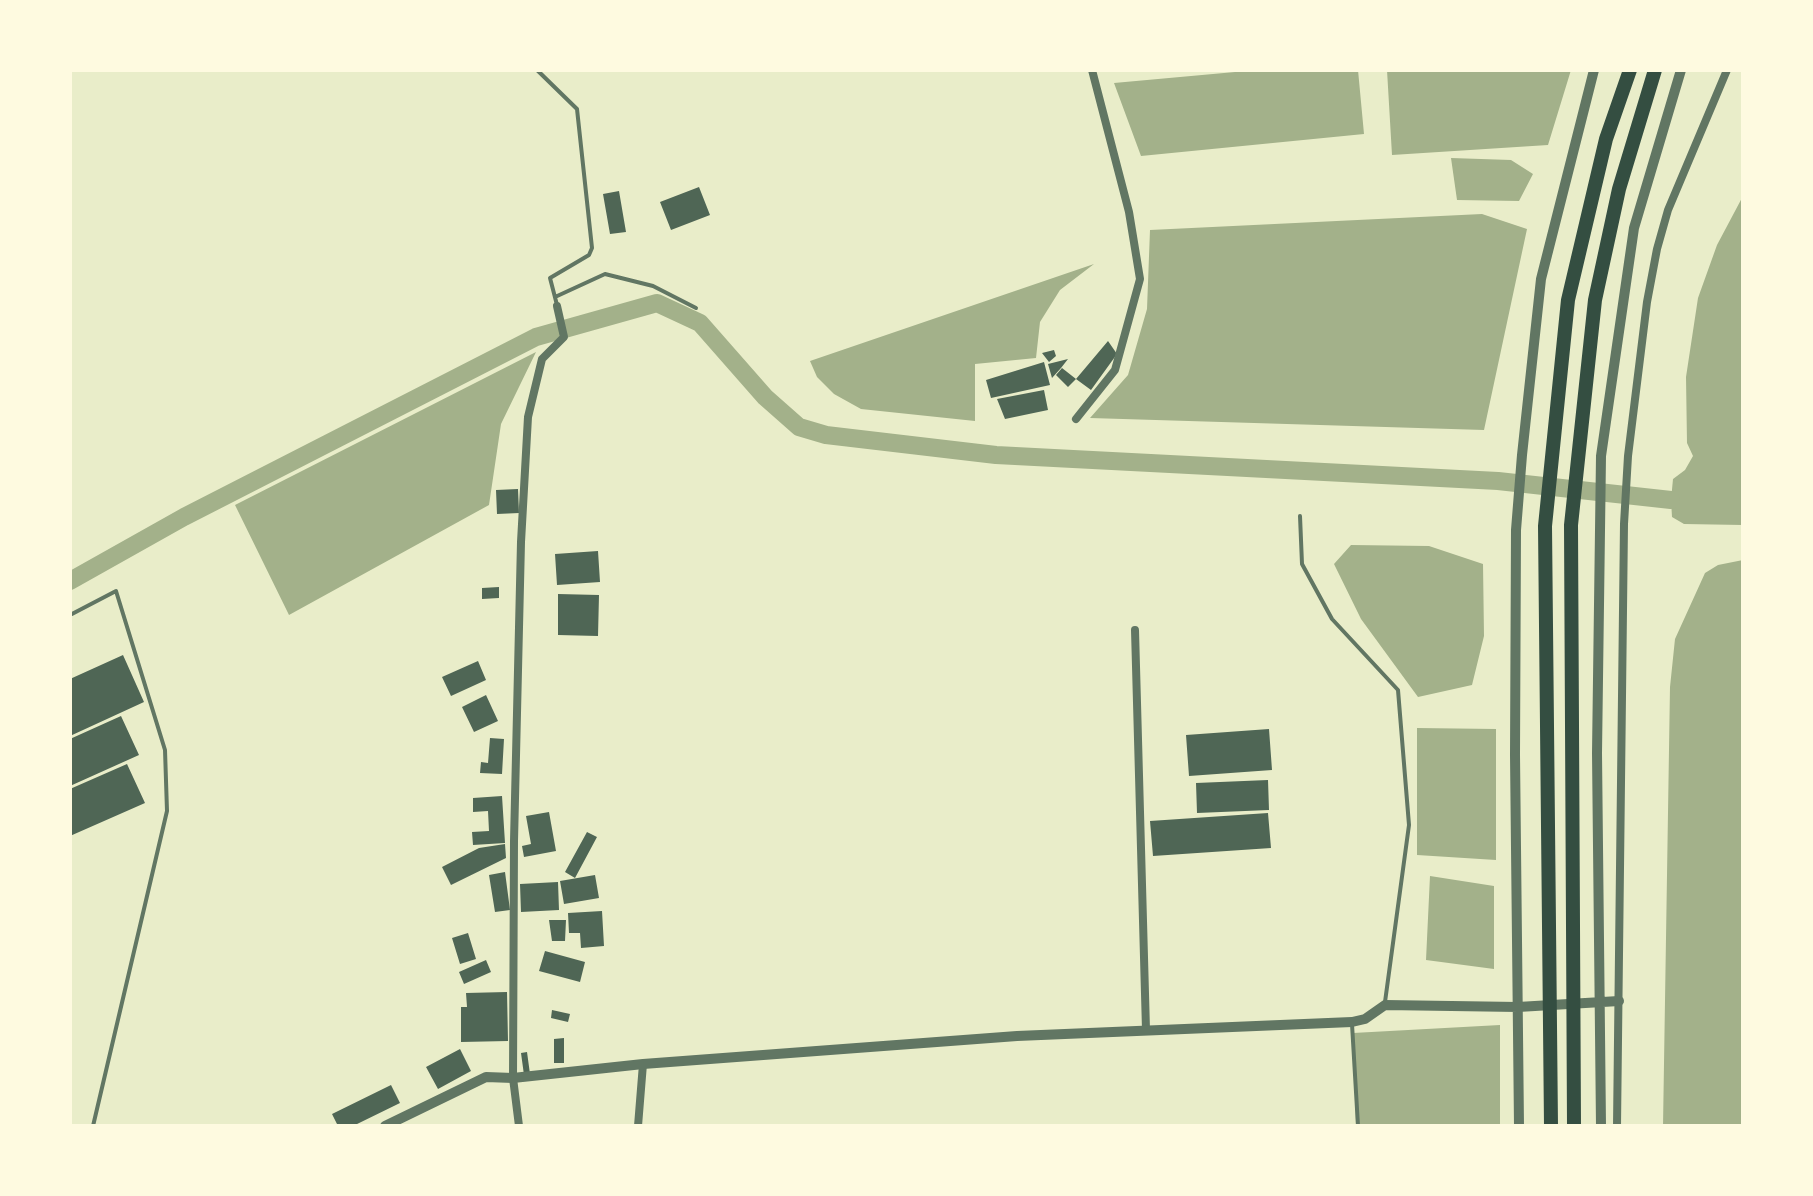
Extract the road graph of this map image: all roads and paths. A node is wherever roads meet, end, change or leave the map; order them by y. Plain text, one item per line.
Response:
1 (537, 70) edge
2 (1092, 70) edge
3 (1594, 70) edge
4 (1630, 70) edge
5 (1655, 70) edge
6 (1681, 70) edge
7 (1727, 70) edge
8 (556, 302) junction
9 (696, 308) dead end
10 (1076, 419) dead end
11 (1300, 516) dead end
12 (70, 615) edge
13 (1135, 630) dead end
14 (1600, 1001) junction
15 (1619, 1001) junction
16 (1385, 1005) junction
17 (1518, 1007) junction
18 (1352, 1022) junction
19 (1146, 1030) junction
20 (643, 1064) junction
21 (513, 1078) junction
22 (93, 1126) edge
23 (385, 1126) edge
24 (519, 1126) edge
25 (638, 1126) edge
26 (1358, 1126) edge
27 (1519, 1126) edge
28 (1551, 1126) edge
29 (1574, 1126) edge
30 (1601, 1126) edge
31 (1617, 1126) edge

1 - 8 lane
2 - 10 street
3 - 17 street
4 - 28 highway
5 - 29 highway
6 - 14 street
7 - 15 street
8 - 9 lane
8 - 21 street
11 - 16 lane
12 - 22 lane
13 - 19 street
14 - 15 street
14 - 17 street
14 - 30 street
15 - 31 street
16 - 17 street
16 - 18 street
17 - 27 street
18 - 19 street
18 - 26 lane
19 - 20 street
20 - 21 street
20 - 25 street
21 - 23 street
21 - 24 street

